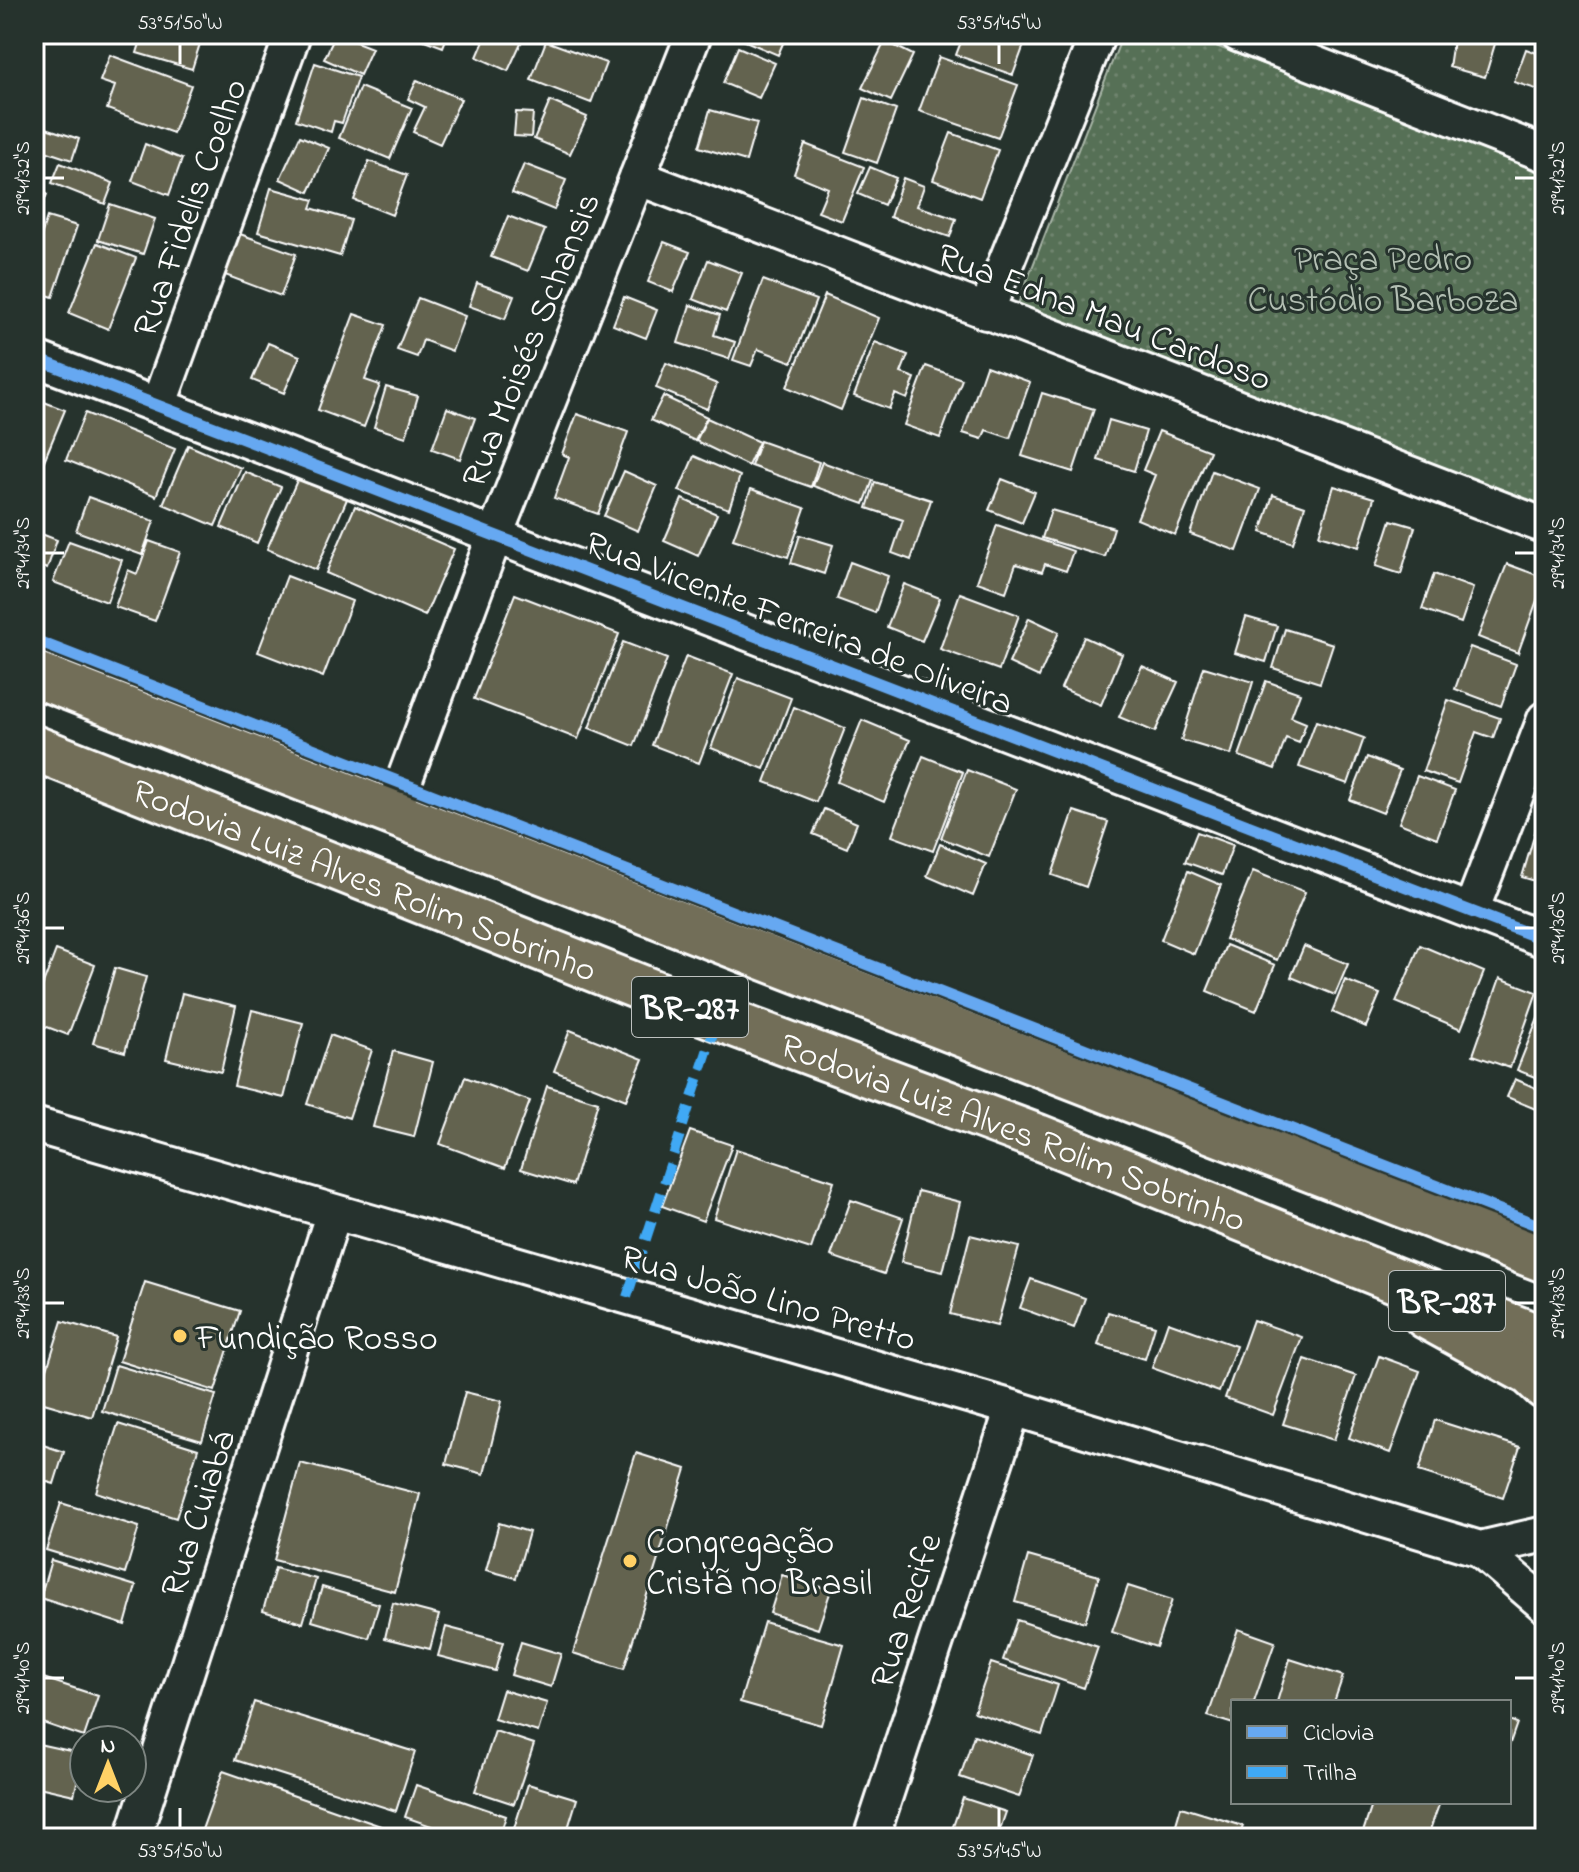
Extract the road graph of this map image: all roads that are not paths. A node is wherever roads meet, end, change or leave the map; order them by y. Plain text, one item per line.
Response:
1 (293, 34) edge
2 (694, 34) edge
3 (1098, 34) edge
4 (1238, 34) edge
5 (1545, 154) edge
6 (637, 177) junction
7 (986, 312) junction
8 (34, 358) edge
9 (158, 406) junction
10 (1545, 526) edge
11 (495, 535) junction
12 (34, 674) edge
13 (1545, 719) edge
14 (34, 748) edge
15 (393, 811) junction
16 (1471, 911) junction
17 (1545, 940) edge
18 (34, 1125) edge
19 (334, 1212) junction
20 (1545, 1260) edge
21 (1349, 1262) junction
22 (1545, 1340) edge
23 (1545, 1387) edge
24 (1013, 1408) junction
25 (1545, 1534) edge
26 (1480, 1549) junction
27 (1545, 1605) edge
28 (133, 1838) edge
29 (871, 1838) edge

1 - 9 street, Rua Fidelis Coelho
2 - 6 street, Rua Moisés Schansis
3 - 7 street
4 - 5 street
6 - 7 street, Rua Edna Mau Cardoso
6 - 11 street, Rua Moisés Schansis
7 - 10 street, Rua Edna Mau Cardoso
8 - 9 street, Rua Vicente Ferreira de Oliveira
9 - 11 street, Rua Vicente Ferreira de Oliveira
11 - 15 street, Rua Moisés Schansis
11 - 16 street, Rua Vicente Ferreira de Oliveira
12 - 15 highway, Rodovia Luiz Alves Rolim Sobrinho / BR-287
13 - 16 street
14 - 21 highway, Rodovia Luiz Alves Rolim Sobrinho / BR-287
15 - 20 highway, Rodovia Luiz Alves Rolim Sobrinho / BR-287
16 - 17 street, Rua Vicente Ferreira de Oliveira
18 - 19 street, Rua João Lino Pretto
19 - 24 street, Rua João Lino Pretto
19 - 28 street, Rua Cuiabá
21 - 22 highway, Rodovia Luiz Alves Rolim Sobrinho / BR-287
21 - 23 highway
24 - 26 street, Rua João Lino Pretto
24 - 29 street, Rua Recife
25 - 26 street, Rua João Lino Pretto
26 - 27 street, Rua João Lino Pretto

